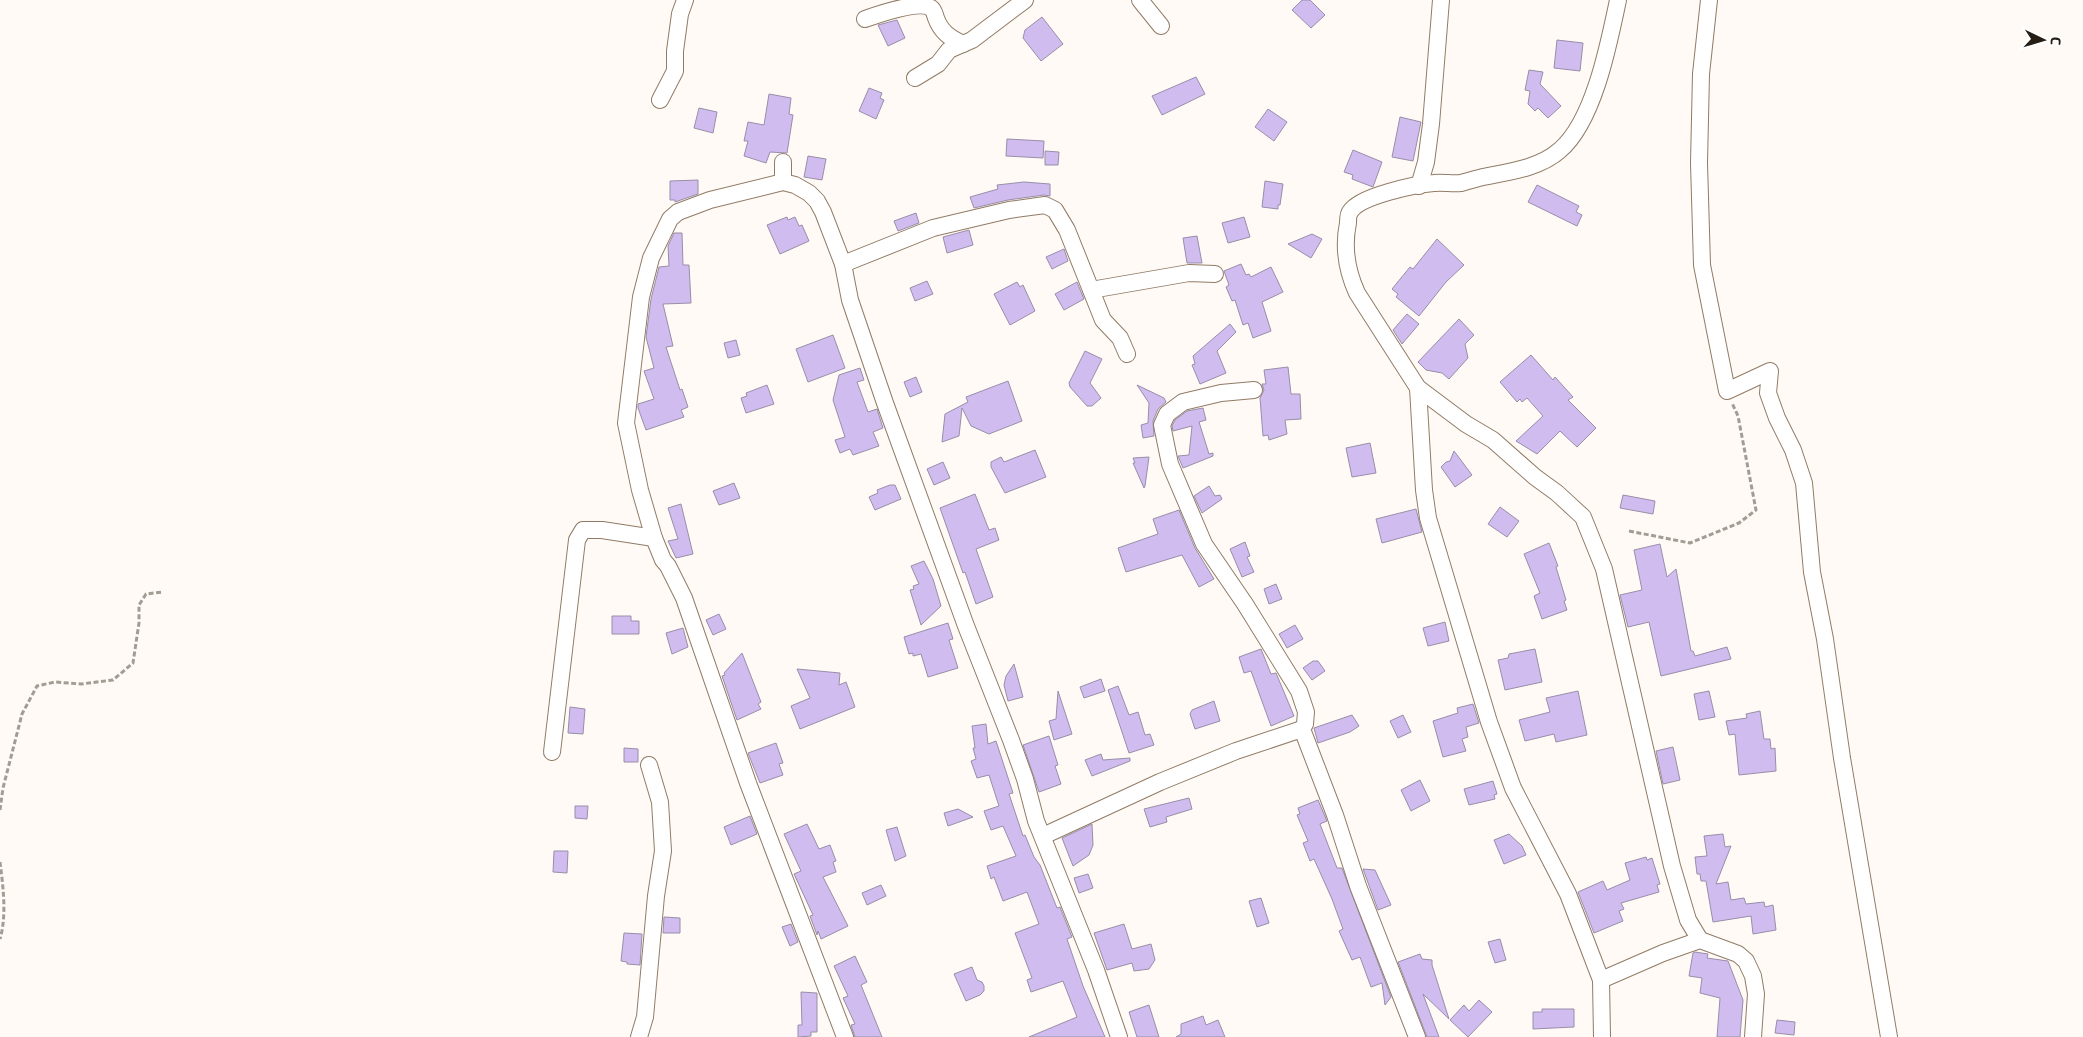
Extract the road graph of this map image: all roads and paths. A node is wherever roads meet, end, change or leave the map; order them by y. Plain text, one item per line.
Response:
1 (685, 0) edge
2 (1025, 0) edge
3 (1140, 0) edge
4 (1441, 0) edge
5 (1618, 0) edge
6 (1710, 0) edge
7 (865, 20) dead end
8 (1161, 26) dead end
9 (963, 44) junction
10 (915, 78) dead end
11 (660, 100) dead end
12 (783, 162) dead end
13 (783, 182) junction
14 (1419, 186) junction
15 (843, 264) junction
16 (1215, 274) dead end
17 (1091, 290) junction
18 (1126, 354) dead end
19 (1418, 388) junction
20 (1254, 390) dead end
21 (1727, 391) junction
22 (1629, 531) dead end
23 (654, 538) junction
24 (163, 592) dead end
25 (1302, 729) junction
26 (552, 752) dead end
27 (649, 765) dead end
28 (0, 810) edge
29 (1043, 836) junction
30 (0, 862) edge
31 (0, 939) edge
32 (1700, 940) junction
33 (1601, 980) junction
34 (639, 1037) edge
35 (845, 1037) edge
36 (1119, 1037) edge
37 (1417, 1037) edge
38 (1602, 1037) edge
39 (1753, 1037) edge
40 (1889, 1037) edge

1 - 11 street
2 - 9 street
3 - 8 street
4 - 14 street
5 - 14 street
6 - 21 street
7 - 9 street
9 - 10 street
12 - 13 street
13 - 15 street
13 - 23 street
14 - 19 street
15 - 17 street
15 - 29 street
16 - 17 street
17 - 18 street
19 - 32 street
19 - 33 street
20 - 25 street
21 - 22 path
21 - 40 street
23 - 26 street
23 - 35 street
24 - 28 path
25 - 29 street
25 - 37 street
27 - 34 street
29 - 36 street
30 - 31 path
32 - 33 street
32 - 39 street
33 - 38 street

